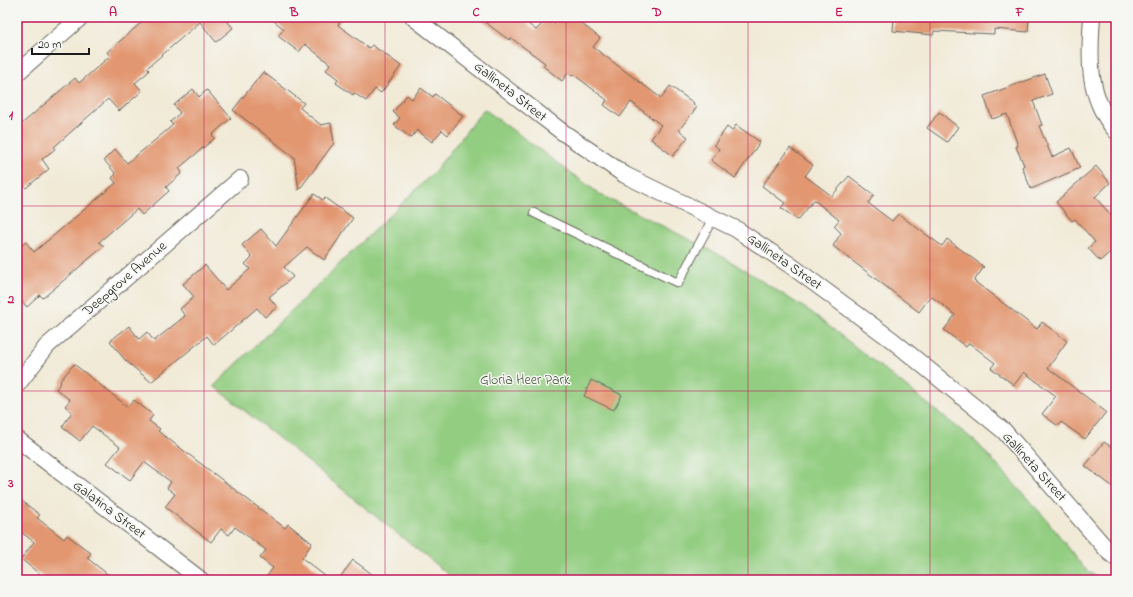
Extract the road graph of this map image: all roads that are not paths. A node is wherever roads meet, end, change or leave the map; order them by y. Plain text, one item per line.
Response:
1 (81, 17) edge
2 (413, 17) edge
3 (1092, 17) edge
4 (17, 73) edge
5 (1116, 131) edge
6 (240, 180) dead end
7 (534, 213) dead end
8 (713, 218) junction
9 (17, 385) edge
10 (17, 439) edge
11 (1116, 558) edge
12 (200, 580) edge

1 - 4 street
2 - 8 street, Gallineta Street
3 - 5 street
6 - 9 street, Deepgrove Avenue
7 - 8 lane
8 - 11 street, Gallineta Street
10 - 12 street, Galatina Street

